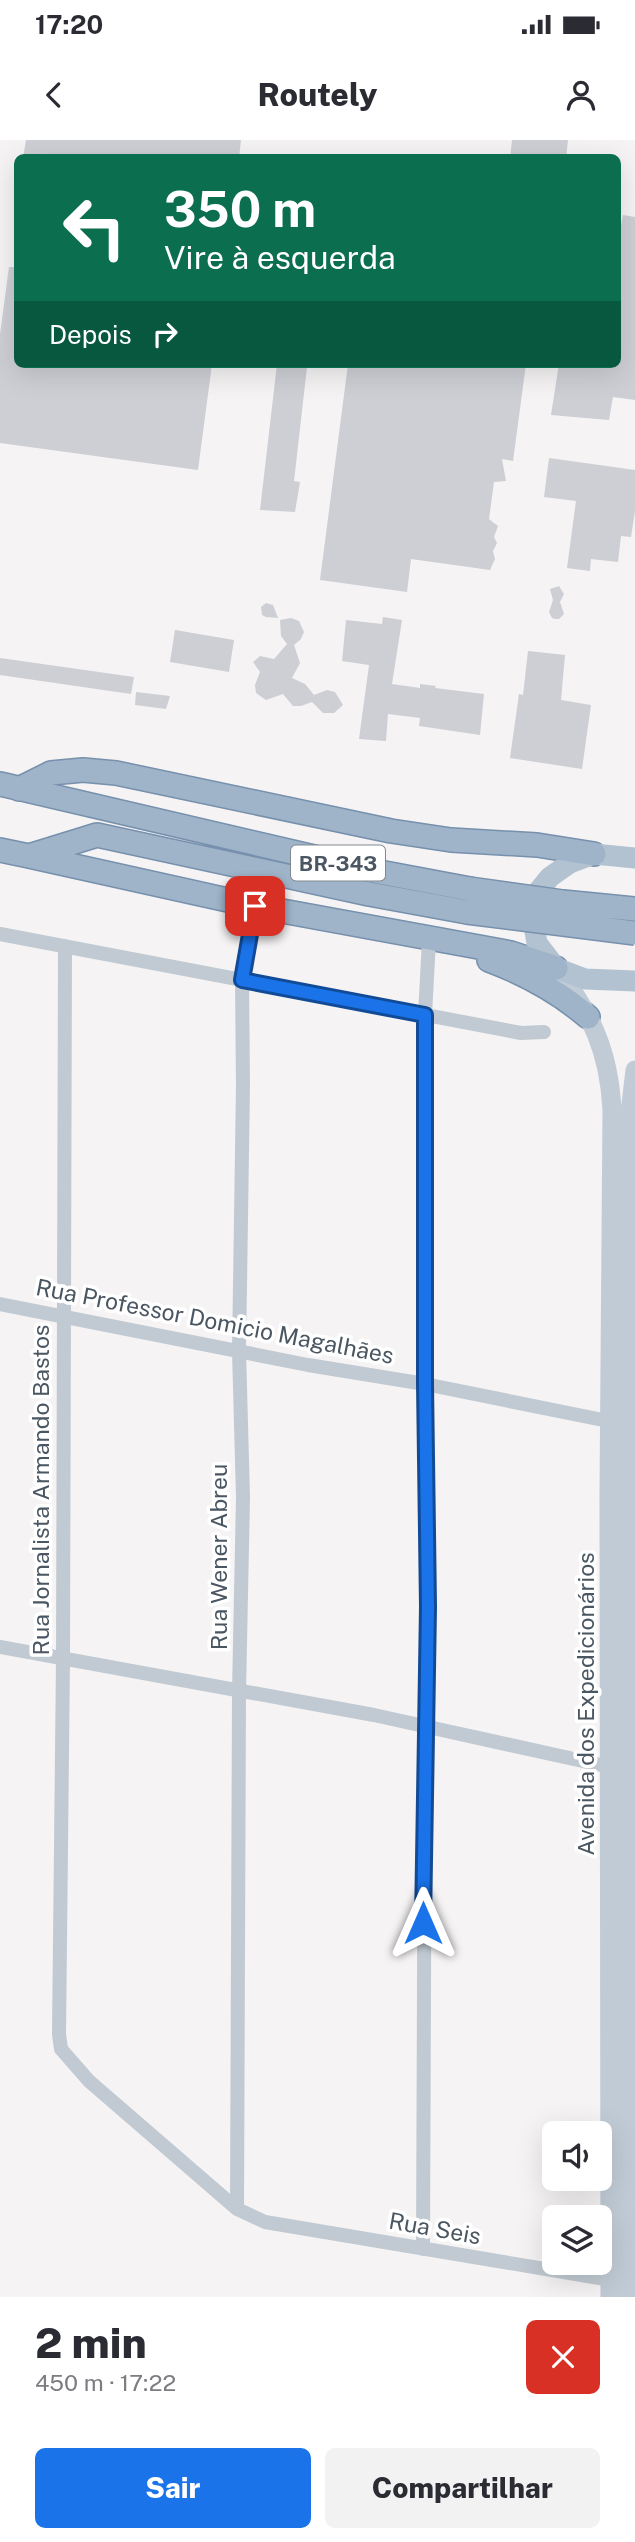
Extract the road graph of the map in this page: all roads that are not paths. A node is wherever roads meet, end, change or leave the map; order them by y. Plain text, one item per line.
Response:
1 (9, 786) edge
2 (0, 850) edge
3 (594, 854) junction
4 (29, 856) junction
5 (635, 858) edge
6 (255, 906) junction
7 (635, 909) edge
8 (635, 933) edge
9 (0, 934) edge
10 (433, 940) junction
11 (65, 946) junction
12 (556, 968) junction
13 (242, 980) junction
14 (635, 981) edge
15 (425, 1015) junction
16 (588, 1017) junction
17 (544, 1032) dead end
18 (635, 1070) edge
19 (621, 1111) junction
20 (0, 1304) edge
21 (63, 1316) junction
22 (239, 1350) junction
23 (425, 1384) junction
24 (618, 1423) junction
25 (624, 1497) edge
26 (0, 1647) edge
27 (63, 1659) junction
28 (239, 1692) junction
29 (425, 1727) junction
30 (610, 1767) junction
31 (59, 2034) joint
32 (237, 2209) junction
33 (423, 2249) junction
34 (619, 2289) edge

1 - 3 highway
1 - 7 highway, BR-343, bridge
2 - 4 highway
3 - 5 main road
3 - 12 main road
4 - 6 highway
4 - 8 highway, BR-343, bridge
6 - 10 highway
6 - 13 street, Rua Wener Abreu
9 - 11 street
10 - 12 highway
10 - 15 street
10 - 16 highway
11 - 13 street
11 - 21 street, Rua Jornalista Armando Bastos
12 - 14 main road
12 - 16 main road
13 - 15 street
13 - 22 street, Rua Wener Abreu
15 - 17 street
15 - 23 street
16 - 19 main road
18 - 19 main road
19 - 24 main road, Avenida dos Expedicionários
20 - 21 street, Rua Professor Domicio Magalhães
21 - 22 street, Rua Professor Domicio Magalhães
21 - 27 street, Rua Jornalista Armando Bastos
22 - 23 street, Rua Professor Domicio Magalhães
22 - 28 street, Rua Wener Abreu
23 - 24 street, Rua Professor Domicio Magalhães
23 - 29 street
24 - 25 main road, Avenida dos Expedicionários
25 - 30 main road, Avenida dos Expedicionários
25 - 34 main road, Avenida dos Expedicionários
26 - 27 street
27 - 28 street
27 - 31 street, Rua Jornalista Armando Bastos
28 - 29 street
28 - 32 street, Rua Wener Abreu
29 - 30 street
29 - 33 street
30 - 34 main road, Avenida dos Expedicionários
31 - 32 street, Rua Seis
32 - 33 street, Rua Seis
33 - 34 street, Rua Seis

